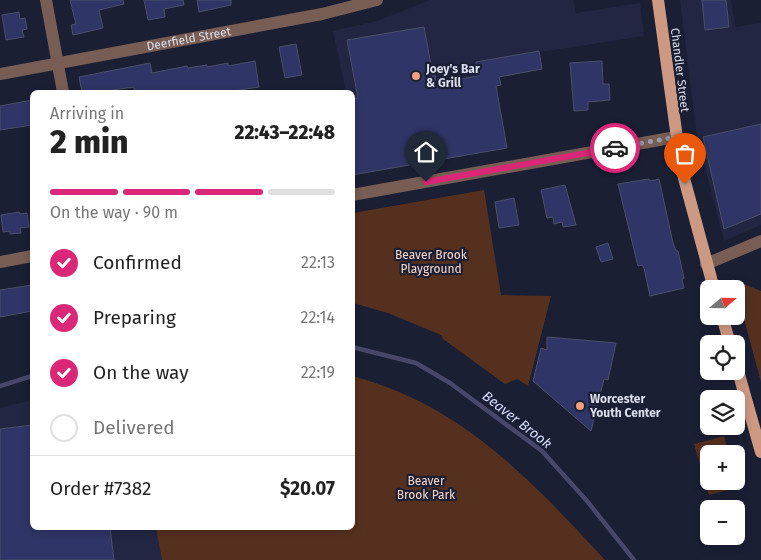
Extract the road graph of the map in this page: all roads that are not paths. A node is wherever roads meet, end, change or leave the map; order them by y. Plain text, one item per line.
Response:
1 (46, 0) edge
2 (377, 0) edge
3 (658, 0) edge
4 (58, 64) junction
5 (0, 74) edge
6 (63, 90) edge
7 (676, 137) junction
8 (355, 194) edge
9 (761, 241) edge
10 (30, 256) edge
11 (0, 262) edge
12 (706, 264) junction
13 (711, 280) edge
14 (741, 380) edge
15 (761, 452) edge

1 - 4 street
2 - 4 street, Deerfield Street
3 - 7 main road, Chandler Street
4 - 5 street, Deerfield Street
4 - 6 street
7 - 8 street
7 - 12 main road, Chandler Street
9 - 12 street
10 - 11 street
12 - 13 main road, Chandler Street
14 - 15 main road

